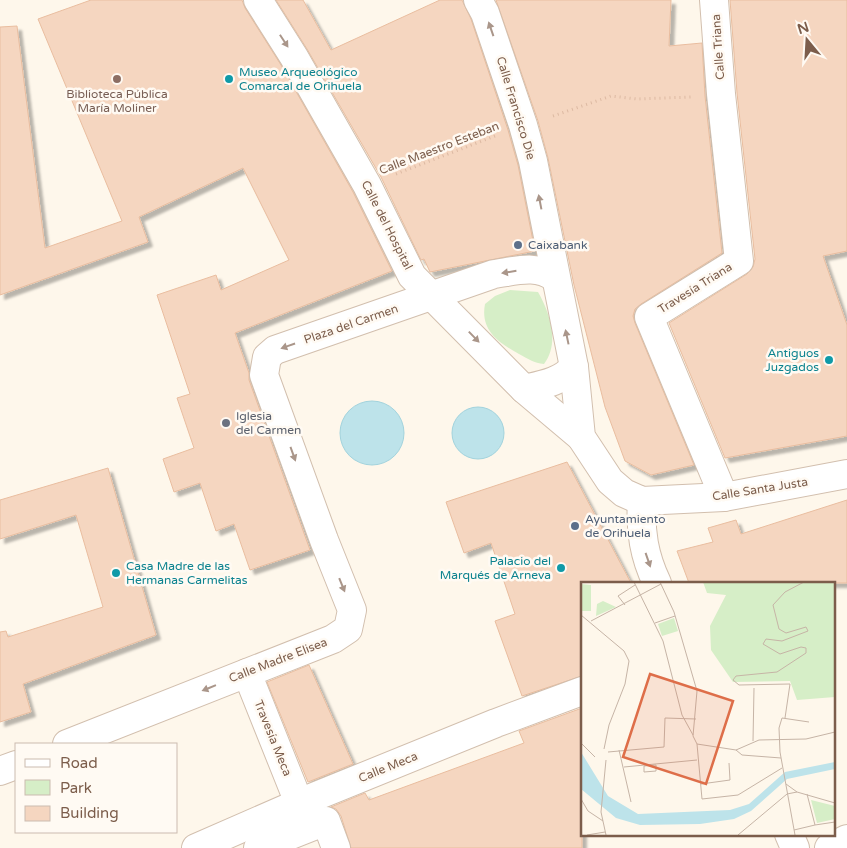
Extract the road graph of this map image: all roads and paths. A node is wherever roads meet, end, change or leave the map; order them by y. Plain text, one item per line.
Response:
1 (258, 0) edge
2 (478, 0) edge
3 (714, 0) edge
4 (721, 94) junction
5 (523, 125) junction
6 (367, 185) junction
7 (555, 278) junction
8 (444, 297) junction
9 (574, 367) junction
10 (264, 375) joint
11 (524, 389) junction
12 (581, 437) junction
13 (847, 474) edge
14 (724, 497) junction
15 (642, 501) junction
16 (657, 582) edge
17 (247, 673) junction
18 (581, 691) edge
19 (70, 743) edge
20 (15, 764) edge
21 (0, 771) edge
22 (299, 803) junction
23 (790, 836) edge
24 (847, 839) edge
25 (196, 848) edge
26 (258, 848) edge
27 (336, 848) edge
28 (795, 848) edge
29 (829, 848) edge

1 -> 6 street, Calle del Hospital
5 -> 2 street, Calle Francisco Die
3 - 4 street, Calle Triana
4 - 5 path, Calle Maestro Esteban
4 - 14 street, Travesía Triana
5 - 6 path, Calle Maestro Esteban
7 -> 5 street, Calle Francisco Die
6 - 8 street, Calle del Hospital
7 -> 8 street, Plaza del Carmen
9 -> 7 street, Calle Francisco Die
8 -> 10 street, Plaza del Carmen
8 -> 11 street, Calle del Hospital
9 - 11 street
9 - 12 street, Calle Francisco Die
10 -> 17 street, Calle Madre Elisea
11 - 12 street, Calle del Hospital
12 - 15 street
13 - 14 street, Calle Santa Justa
14 - 15 street, Calle Santa Justa
15 -> 16 street
17 -> 19 street, Calle Madre Elisea
17 - 22 street, Travesía Meca
18 - 22 street, Calle Meca
20 - 21 street
22 - 25 street, Calle Meca
23 - 28 street
24 - 29 street
26 - 27 street

